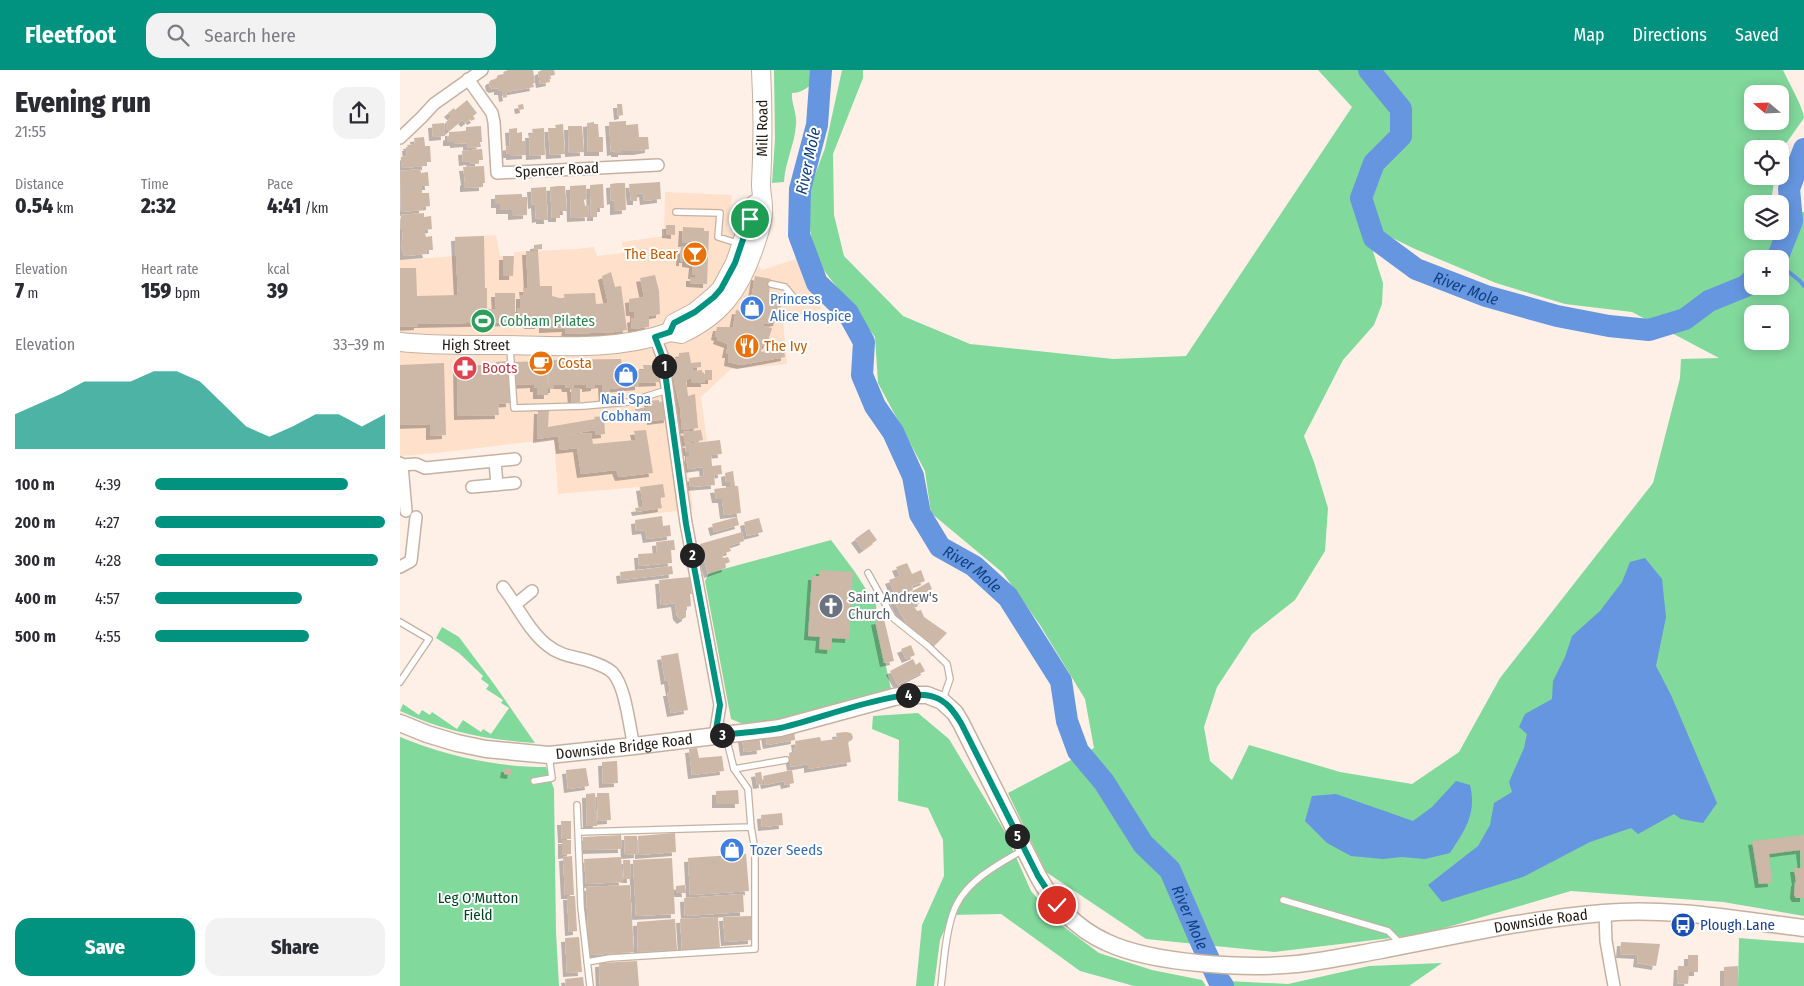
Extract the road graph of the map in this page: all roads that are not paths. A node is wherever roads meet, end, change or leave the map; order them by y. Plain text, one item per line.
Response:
1 (482, 70) edge
2 (761, 70) edge
3 (468, 80) junction
4 (400, 138) edge
5 (658, 165) dead end
6 (761, 187) junction
7 (676, 212) dead end
8 (742, 244) junction
9 (771, 284) dead end
10 (796, 300) dead end
11 (662, 334) junction
12 (400, 342) edge
13 (510, 346) junction
14 (667, 390) junction
15 (515, 459) dead end
16 (494, 461) junction
17 (401, 464) edge
18 (515, 483) dead end
19 (497, 484) junction
20 (472, 487) dead end
21 (400, 567) edge
22 (868, 573) dead end
23 (503, 587) dead end
24 (532, 591) dead end
25 (516, 604) junction
26 (400, 622) edge
27 (400, 682) edge
28 (942, 701) junction
29 (400, 723) edge
30 (721, 735) junction
31 (634, 746) junction
32 (549, 755) junction
33 (786, 760) dead end
34 (734, 769) junction
35 (534, 782) dead end
36 (577, 805) dead end
37 (751, 827) junction
38 (578, 832) junction
39 (1024, 849) junction
40 (1283, 900) dead end
41 (1605, 913) junction
42 (1804, 928) edge
43 (1402, 946) junction
44 (587, 962) junction
45 (590, 986) edge
46 (941, 986) edge
47 (1614, 986) edge

1 - 3 street
2 - 6 main road, Mill Road
3 - 4 street
3 - 5 street, Spencer Road
6 - 8 main road
6 - 11 main road, High Street
7 - 8 lane
8 - 11 main road
9 - 10 lane
11 - 13 main road, High Street
11 - 14 street
12 - 13 main road, High Street
13 - 14 lane
14 - 30 street
15 - 16 street
16 - 17 street
16 - 19 street
17 - 21 street
18 - 19 street
19 - 20 street
22 - 28 lane
23 - 25 street
24 - 25 street
25 - 31 street
26 - 27 lane
28 - 30 street, Downside Bridge Road
28 - 39 street
29 - 32 street, Downside Bridge Road
30 - 31 street, Downside Bridge Road
30 - 34 lane
31 - 32 street, Downside Bridge Road
32 - 35 lane
33 - 34 lane
34 - 37 lane
36 - 38 lane
37 - 38 lane
37 - 44 lane
38 - 44 lane
39 - 43 street, Downside Road
39 - 46 lane
40 - 43 lane
41 - 42 street, Downside Road
41 - 43 street, Downside Road
41 - 47 street
44 - 45 lane

